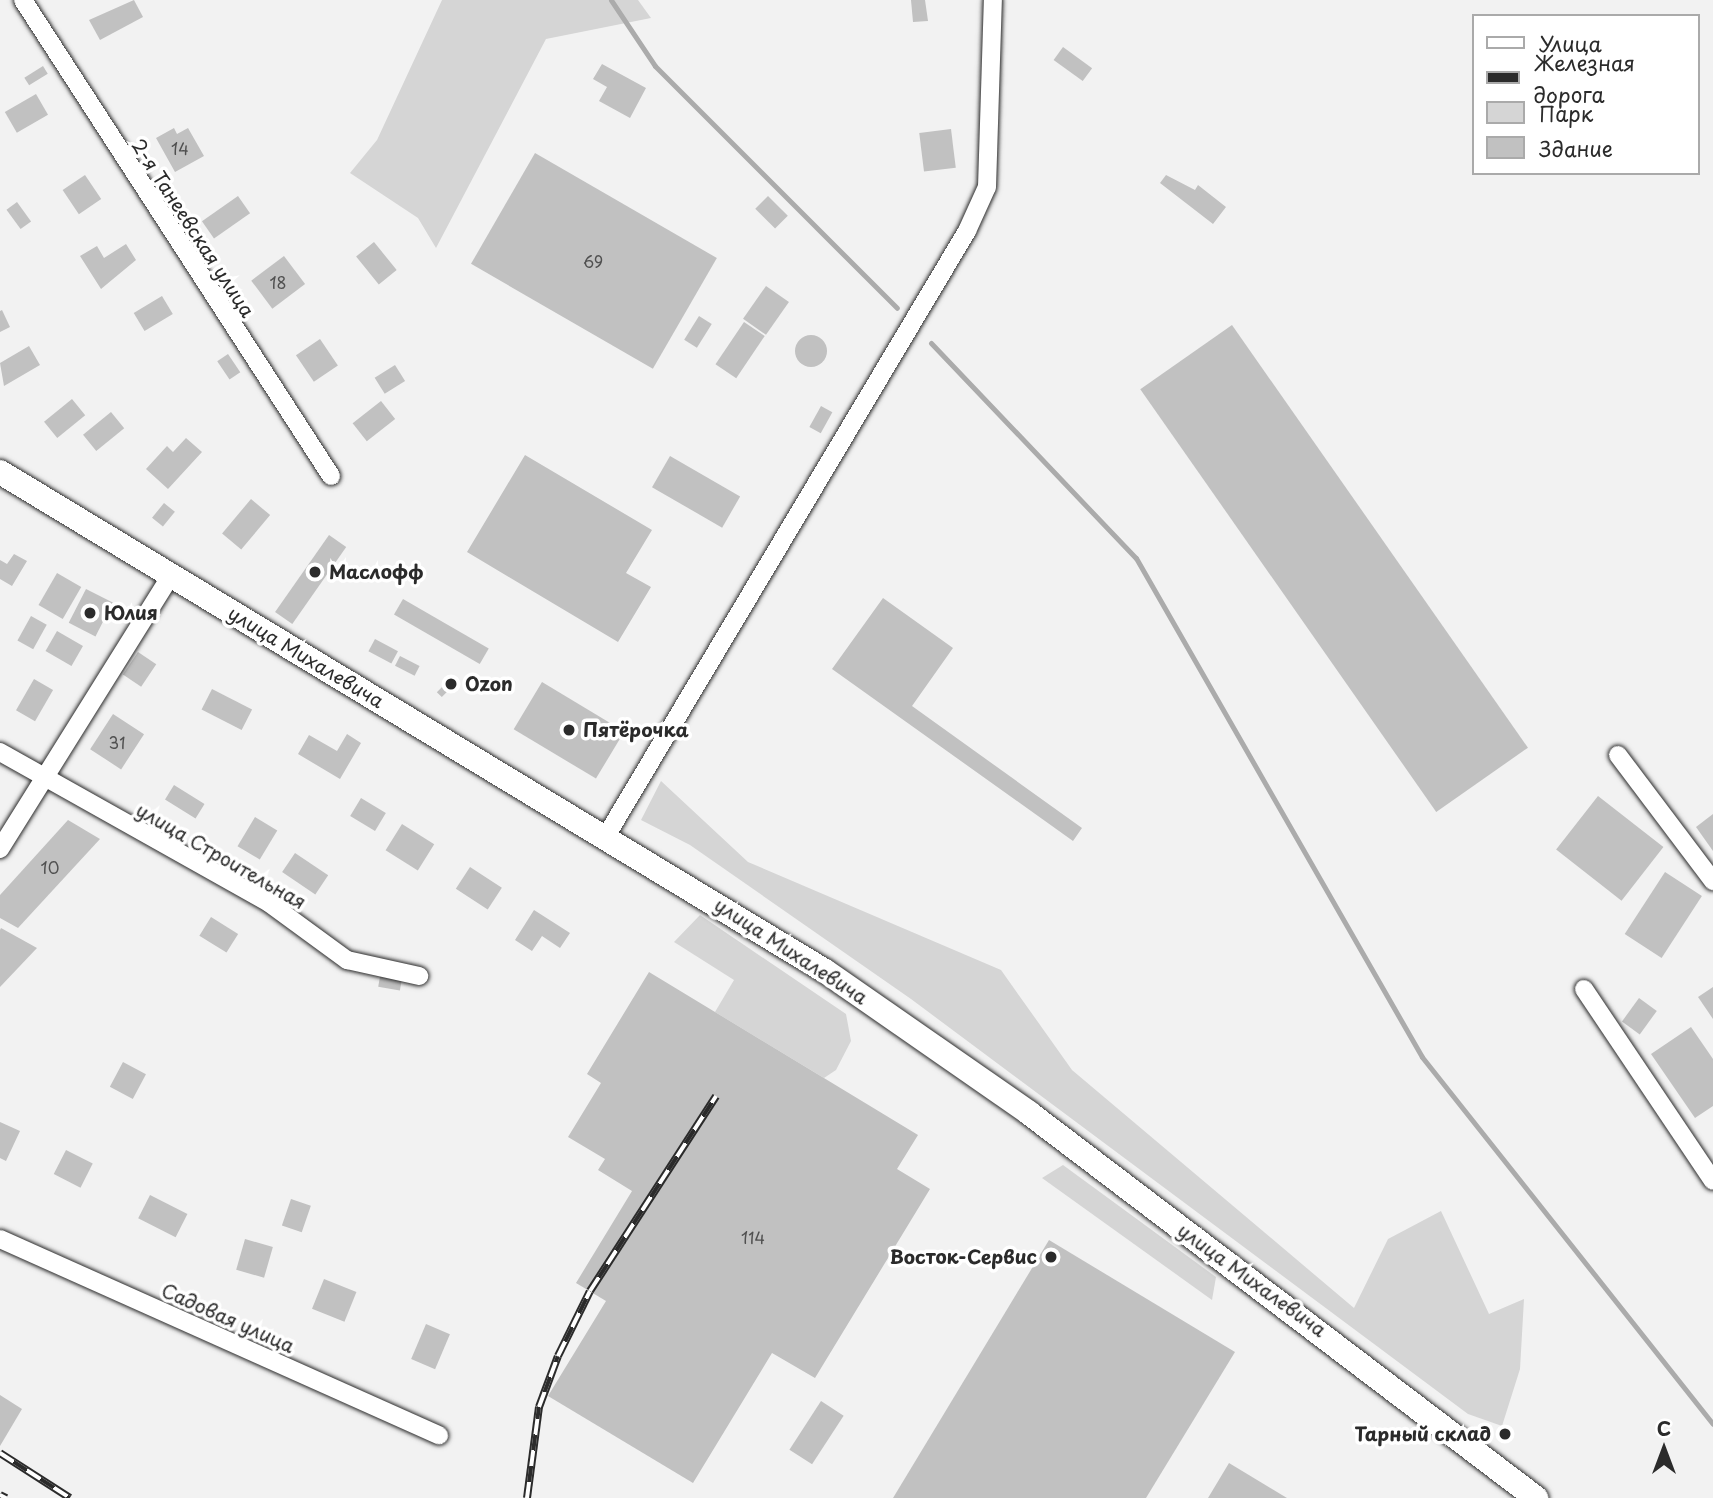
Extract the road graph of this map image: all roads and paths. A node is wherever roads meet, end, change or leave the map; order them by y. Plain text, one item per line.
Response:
1 (23, 0) edge
2 (993, 0) edge
3 (0, 472) edge
4 (331, 476) dead end
5 (171, 575) junction
6 (0, 752) edge
7 (1618, 755) dead end
8 (43, 779) junction
9 (605, 838) junction
10 (0, 849) edge
11 (1713, 881) edge
12 (419, 976) dead end
13 (1584, 989) dead end
14 (1713, 1181) edge
15 (0, 1240) edge
16 (439, 1436) dead end
17 (1536, 1498) edge

1 - 4 street, 2-я Танеевская улица
2 - 9 street
3 - 5 street, улица Михалевича
5 - 8 street
5 - 9 street, улица Михалевича
6 - 8 street, улица Строительная
7 - 11 street
8 - 10 street
8 - 12 street, улица Строительная
9 - 17 street, улица Михалевича
13 - 14 street
15 - 16 street, Садовая улица

